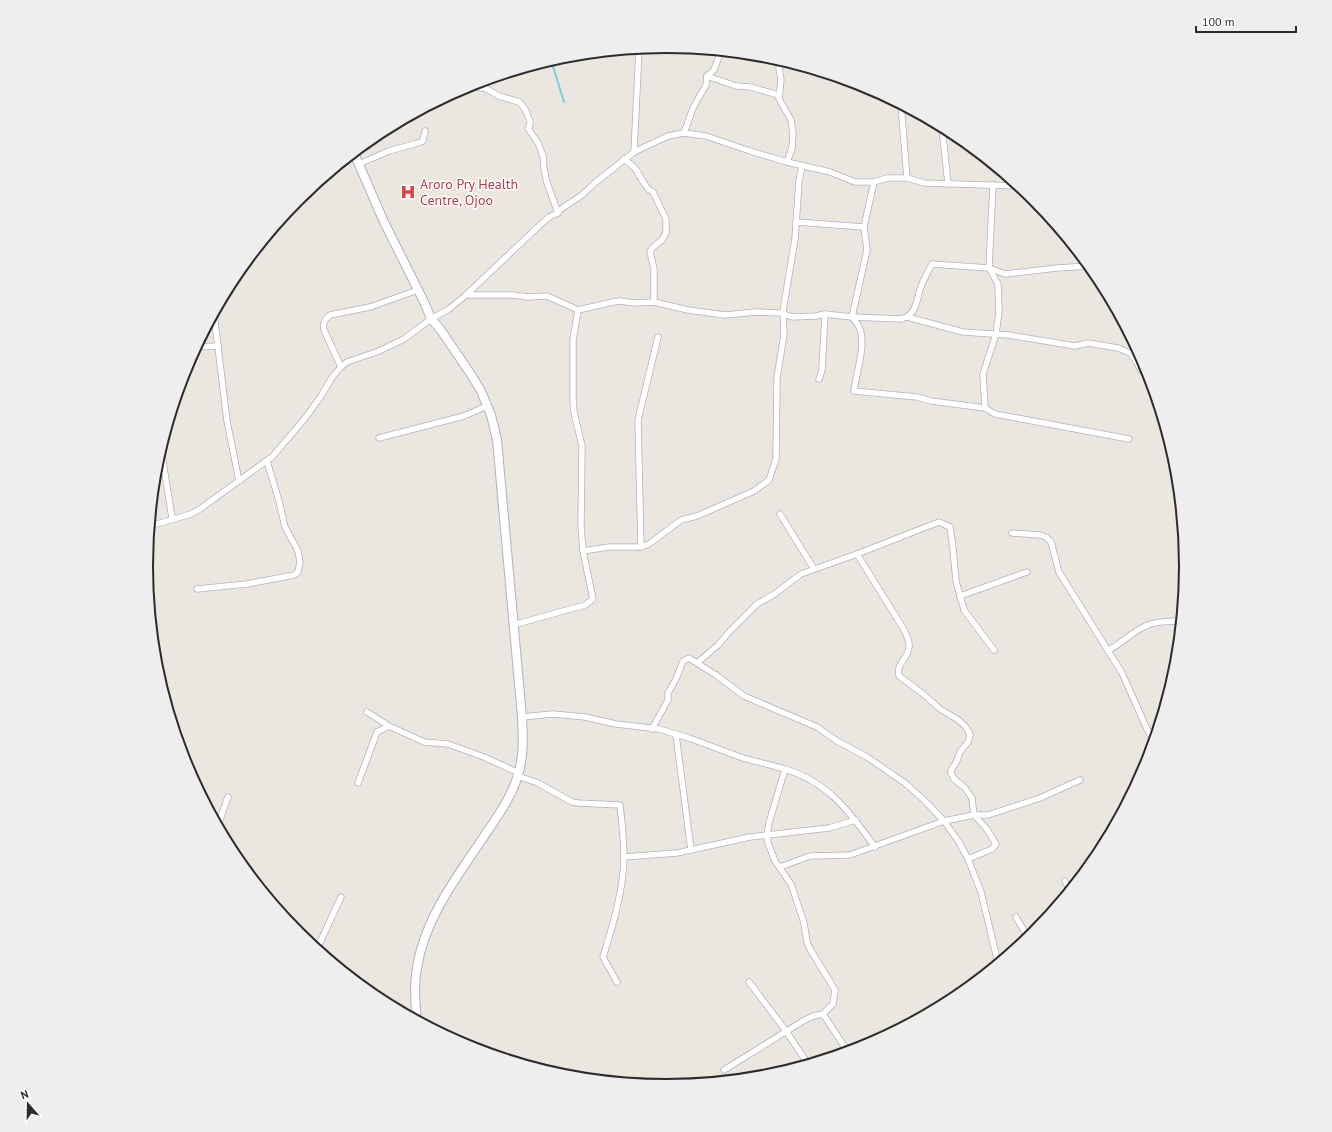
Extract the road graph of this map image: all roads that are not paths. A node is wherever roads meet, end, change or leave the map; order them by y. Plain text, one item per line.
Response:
1 (640, 54) edge
2 (719, 56) edge
3 (780, 66) edge
4 (707, 76) junction
5 (481, 88) edge
6 (779, 95) junction
7 (901, 111) edge
8 (425, 131) dead end
9 (684, 133) junction
10 (943, 134) edge
11 (634, 152) junction
12 (356, 157) edge
13 (624, 159) junction
14 (787, 162) junction
15 (359, 164) junction
16 (802, 166) junction
17 (907, 178) junction
18 (874, 182) junction
19 (948, 184) junction
20 (992, 185) junction
21 (1010, 186) edge
22 (558, 213) junction
23 (796, 222) junction
24 (864, 226) junction
25 (1082, 266) edge
26 (989, 268) junction
27 (417, 287) junction
28 (466, 295) junction
29 (654, 302) junction
30 (578, 310) junction
31 (784, 314) junction
32 (825, 314) junction
33 (852, 317) junction
34 (907, 318) junction
35 (431, 319) junction
36 (215, 322) edge
37 (996, 334) junction
38 (658, 337) dead end
39 (218, 346) junction
40 (203, 347) edge
41 (1136, 361) edge
42 (341, 367) junction
43 (820, 379) dead end
44 (487, 406) junction
45 (985, 408) junction
46 (379, 438) dead end
47 (1129, 439) dead end
48 (267, 461) junction
49 (163, 464) edge
50 (239, 481) junction
51 (780, 514) dead end
52 (172, 518) junction
53 (155, 524) edge
54 (1012, 533) dead end
55 (641, 547) junction
56 (583, 551) junction
57 (857, 554) junction
58 (814, 569) junction
59 (1027, 572) dead end
60 (197, 589) dead end
61 (960, 596) junction
62 (1176, 621) edge
63 (513, 625) junction
64 (994, 650) dead end
65 (1109, 650) junction
66 (697, 663) junction
67 (367, 712) dead end
68 (522, 717) junction
69 (389, 726) junction
70 (652, 729) junction
71 (676, 734) junction
72 (1150, 735) edge
73 (785, 769) junction
74 (518, 775) junction
75 (1080, 780) dead end
76 (358, 783) dead end
77 (228, 797) dead end
78 (974, 815) junction
79 (220, 819) edge
80 (856, 820) junction
81 (944, 821) junction
82 (767, 835) junction
83 (874, 846) junction
84 (691, 850) junction
85 (624, 857) junction
86 (968, 859) junction
87 (780, 867) junction
88 (1065, 881) dead end
89 (1067, 885) edge
90 (341, 897) dead end
91 (1016, 917) dead end
92 (1025, 933) edge
93 (319, 944) edge
94 (997, 958) edge
95 (617, 982) dead end
96 (749, 982) dead end
97 (417, 1014) edge
98 (823, 1014) junction
99 (786, 1031) junction
100 (845, 1047) edge
101 (805, 1060) edge
102 (724, 1070) dead end

1 - 11 street
2 - 4 street
3 - 6 street
4 - 6 street
4 - 9 street
5 - 22 street
6 - 14 street
7 - 17 street
8 - 15 street
9 - 11 street
9 - 14 street
10 - 19 street
11 - 13 street
12 - 15 main road
13 - 22 street
13 - 29 street
14 - 16 street
15 - 27 main road
16 - 18 street
16 - 23 street
17 - 18 street
17 - 19 street
18 - 24 street
19 - 20 street
20 - 21 street
20 - 26 street
22 - 28 street
23 - 24 street
23 - 31 street
24 - 33 street
25 - 26 street
26 - 34 street
26 - 37 street
27 - 35 main road
27 - 42 street
28 - 30 street
28 - 35 street
29 - 30 street
29 - 31 street
30 - 56 street
31 - 32 street
31 - 55 street
32 - 33 street
32 - 43 street
33 - 34 street
33 - 45 street
34 - 37 street
35 - 42 street
35 - 44 main road
36 - 39 street
37 - 41 street
37 - 45 street
38 - 55 street
39 - 40 street
39 - 50 street
42 - 48 street
44 - 46 street
44 - 63 main road
45 - 47 street
48 - 50 street
48 - 60 street
49 - 52 street
50 - 52 street
51 - 58 street
52 - 53 street
54 - 65 street
55 - 56 street
56 - 63 street
57 - 58 street
57 - 61 street
57 - 78 street
58 - 66 street
59 - 61 street
61 - 64 street
62 - 65 street
63 - 68 main road
65 - 72 street
66 - 70 street
66 - 81 street
67 - 69 street
68 - 70 street
68 - 74 main road
69 - 74 street
69 - 76 street
70 - 71 street
71 - 73 street
71 - 84 street
73 - 80 street
73 - 82 street
74 - 85 street
74 - 97 main road
75 - 78 street
77 - 79 street
78 - 81 street
78 - 86 street
80 - 82 street
80 - 83 street
81 - 83 street
81 - 86 street
82 - 84 street
82 - 87 street
83 - 87 street
84 - 85 street
85 - 95 street
86 - 94 street
87 - 98 street
88 - 89 street
90 - 93 street
91 - 92 street
96 - 99 street
98 - 99 street
98 - 100 street
99 - 101 street
99 - 102 street

